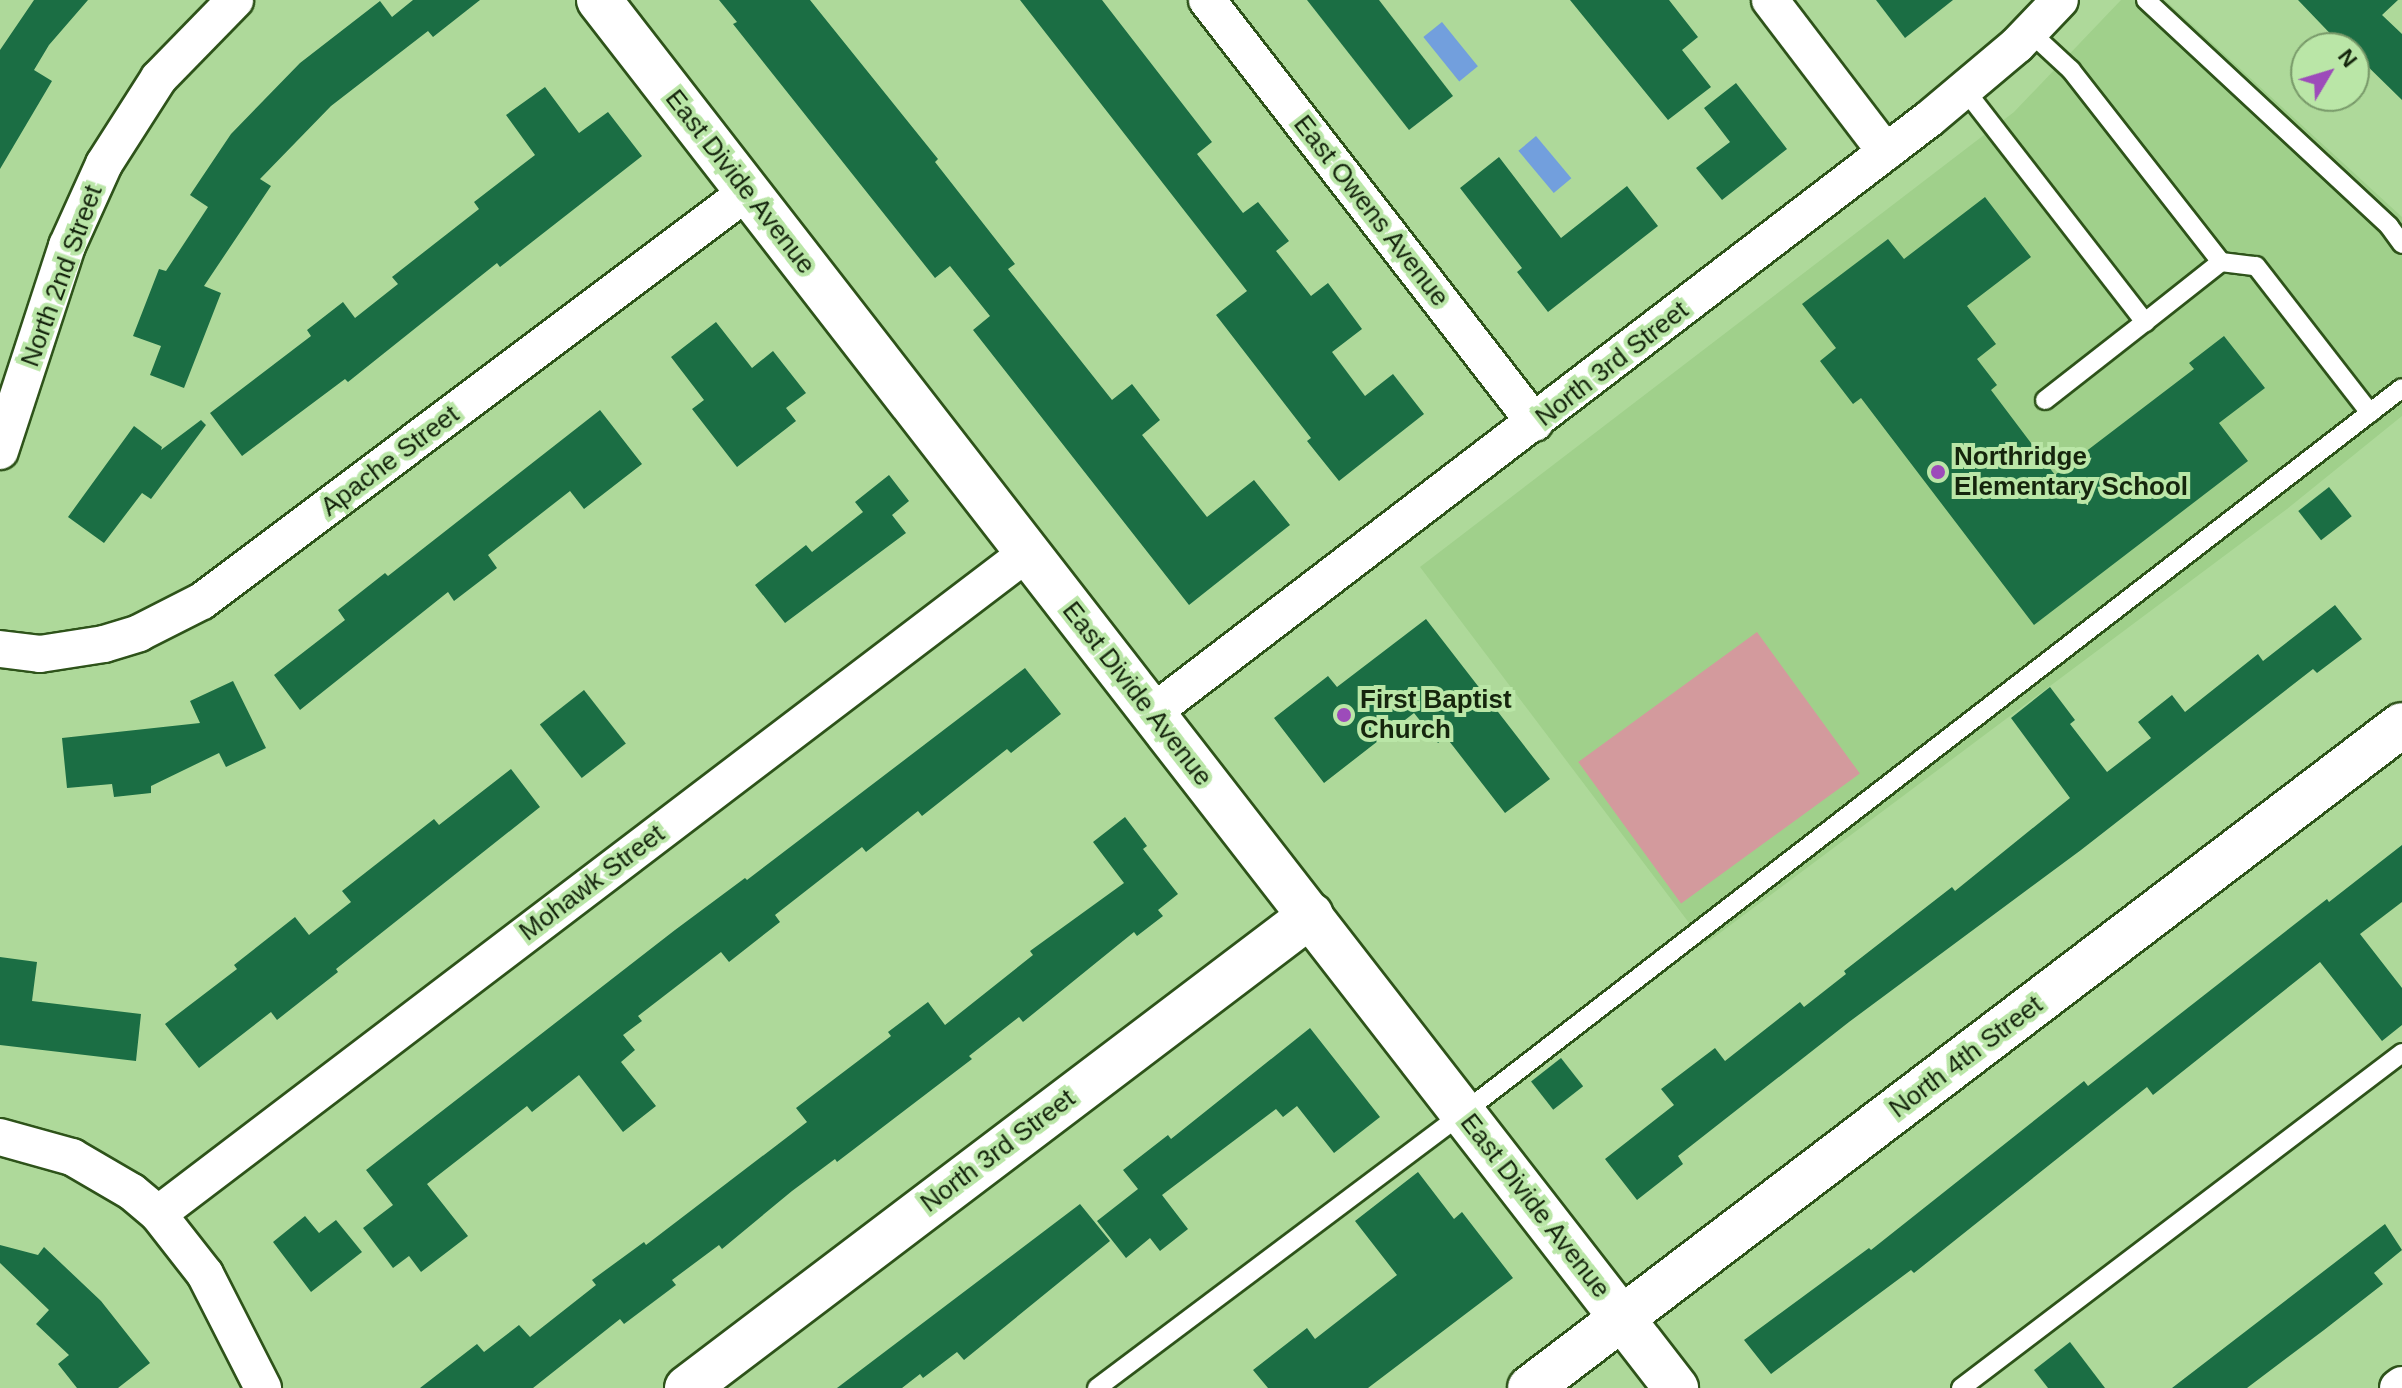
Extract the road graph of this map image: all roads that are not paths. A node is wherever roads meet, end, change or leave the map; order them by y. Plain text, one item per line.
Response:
1 (235, 0) edge
2 (599, 0) edge
3 (1207, 0) edge
4 (1770, 0) edge
5 (2060, 0) edge
6 (2146, 0) edge
7 (2030, 32) junction
8 (1965, 90) junction
9 (1886, 152) junction
10 (747, 192) junction
11 (2402, 244) edge
12 (2221, 262) junction
13 (2145, 322) junction
14 (2402, 388) edge
15 (2045, 400) dead end
16 (2370, 413) junction
17 (1535, 423) junction
18 (0, 451) edge
19 (1027, 553) junction
20 (0, 649) edge
21 (1152, 713) junction
22 (2402, 725) edge
23 (1311, 915) junction
24 (2402, 1053) edge
25 (1463, 1113) junction
26 (0, 1137) edge
27 (158, 1214) junction
28 (1622, 1318) junction
29 (263, 1388) edge
30 (687, 1388) edge
31 (1097, 1388) edge
32 (1530, 1388) edge
33 (1676, 1388) edge
34 (1961, 1388) edge

1 - 18 street, North 2nd Street
2 - 10 street, East Divide Avenue
3 - 17 street, East Owens Avenue
4 - 9 street
5 - 7 street, North 3rd Street
6 - 11 lane
7 - 8 street, North 3rd Street
7 - 12 lane
8 - 9 street, North 3rd Street
8 - 13 lane
9 - 17 street, North 3rd Street
10 - 19 street, East Divide Avenue
10 - 20 street, Apache Street
12 - 13 lane
12 - 16 lane
13 - 15 lane
14 - 16 lane
16 - 25 lane
17 - 21 street, North 3rd Street
19 - 21 street, East Divide Avenue
19 - 27 street, Mohawk Street
21 - 23 street, East Divide Avenue
22 - 28 street, North 4th Street
23 - 25 street, East Divide Avenue
23 - 30 street, North 3rd Street
24 - 34 lane
25 - 28 street, East Divide Avenue
25 - 31 lane
26 - 27 street
27 - 29 street
28 - 32 street, North 4th Street
28 - 33 street, East Divide Avenue

